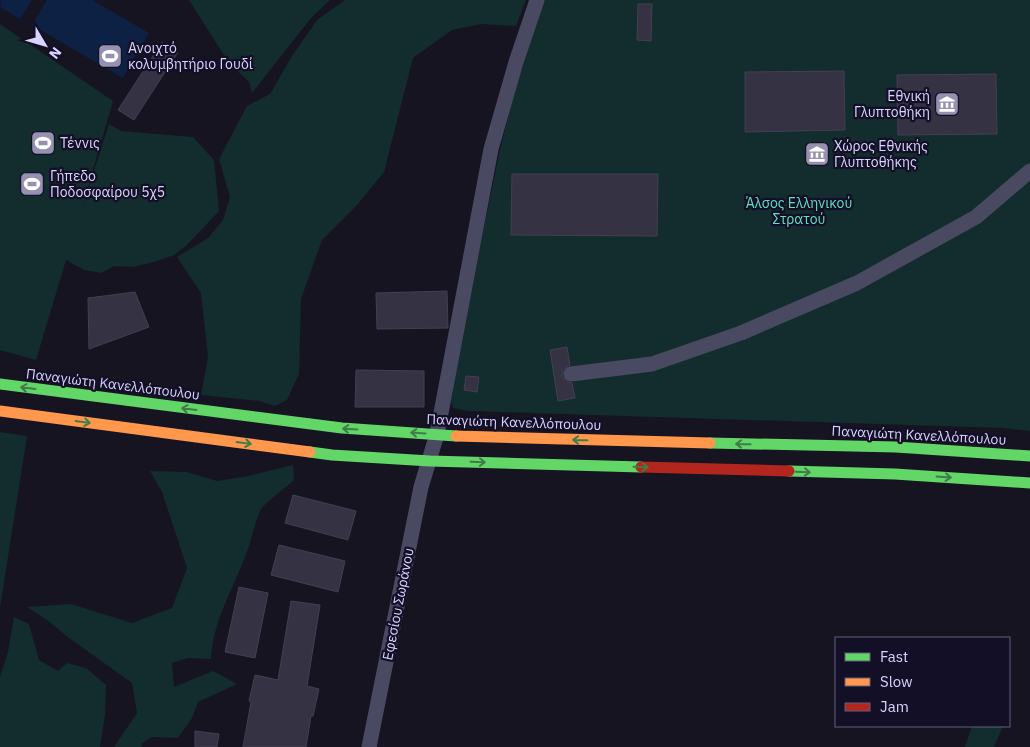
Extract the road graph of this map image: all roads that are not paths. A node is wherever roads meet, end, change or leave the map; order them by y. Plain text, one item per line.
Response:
1 (538, 0) edge
2 (1030, 171) edge
3 (571, 374) dead end
4 (0, 384) edge
5 (0, 411) edge
6 (437, 434) junction
7 (1030, 456) edge
8 (430, 461) junction
9 (1030, 483) edge
10 (369, 747) edge

1 - 6 street, Εφεσίου Σωράνου
2 - 3 street
6 -> 4 main road, Παναγιώτη Κανελλόπουλου
5 -> 8 main road
7 -> 6 main road, Παναγιώτη Κανελλόπουλου
6 - 8 street, Εφεσίου Σωράνου
8 -> 9 main road
8 - 10 street, Εφεσίου Σωράνου

